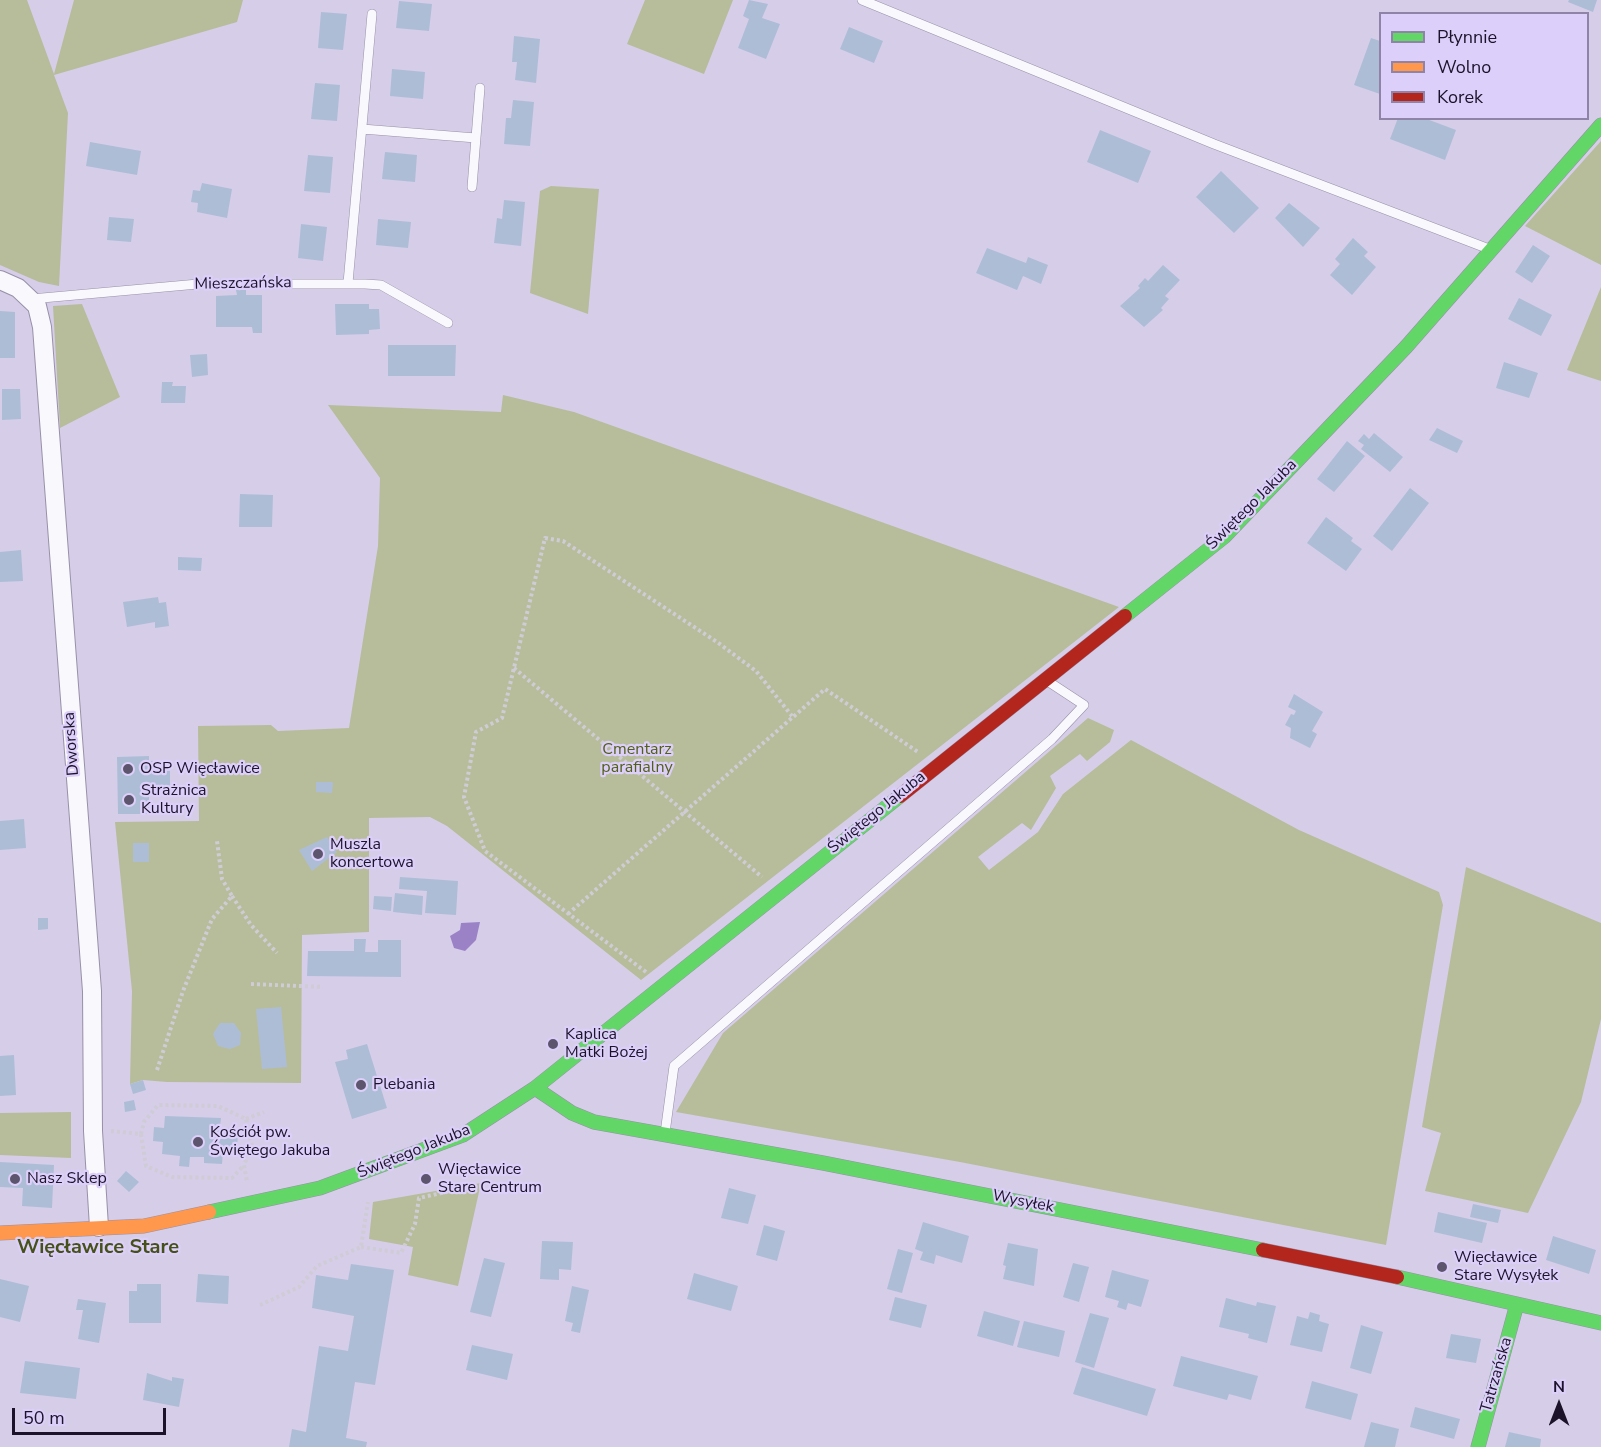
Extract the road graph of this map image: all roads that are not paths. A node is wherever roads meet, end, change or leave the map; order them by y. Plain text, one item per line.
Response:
1 (862, 0) edge
2 (372, 14) dead end
3 (480, 88) dead end
4 (1601, 125) edge
5 (362, 129) junction
6 (476, 138) junction
7 (472, 187) dead end
8 (1491, 250) junction
9 (0, 280) edge
10 (348, 283) junction
11 (29, 299) junction
12 (448, 323) dead end
13 (1045, 680) junction
14 (535, 1088) junction
15 (665, 1135) junction
16 (99, 1227) junction
17 (0, 1233) edge
18 (1517, 1304) junction
19 (1601, 1323) edge
20 (1478, 1447) edge

1 - 8 lane
2 - 5 lane
3 - 6 lane
4 - 8 street, Świętego Jakuba
5 - 6 lane
5 - 10 lane
6 - 7 lane
8 - 13 street, Świętego Jakuba
9 - 11 street
10 - 11 lane, Mieszczańska
10 - 12 lane, Mieszczańska
11 - 16 street, Dworska
13 - 14 street, Świętego Jakuba
13 - 15 lane
14 - 15 street, Wysyłek
14 - 16 street, Świętego Jakuba
15 - 18 street, Wysyłek
16 - 17 street, Świętego Jakuba
18 - 19 street, Wysyłek
18 - 20 street, Tatrzańska

